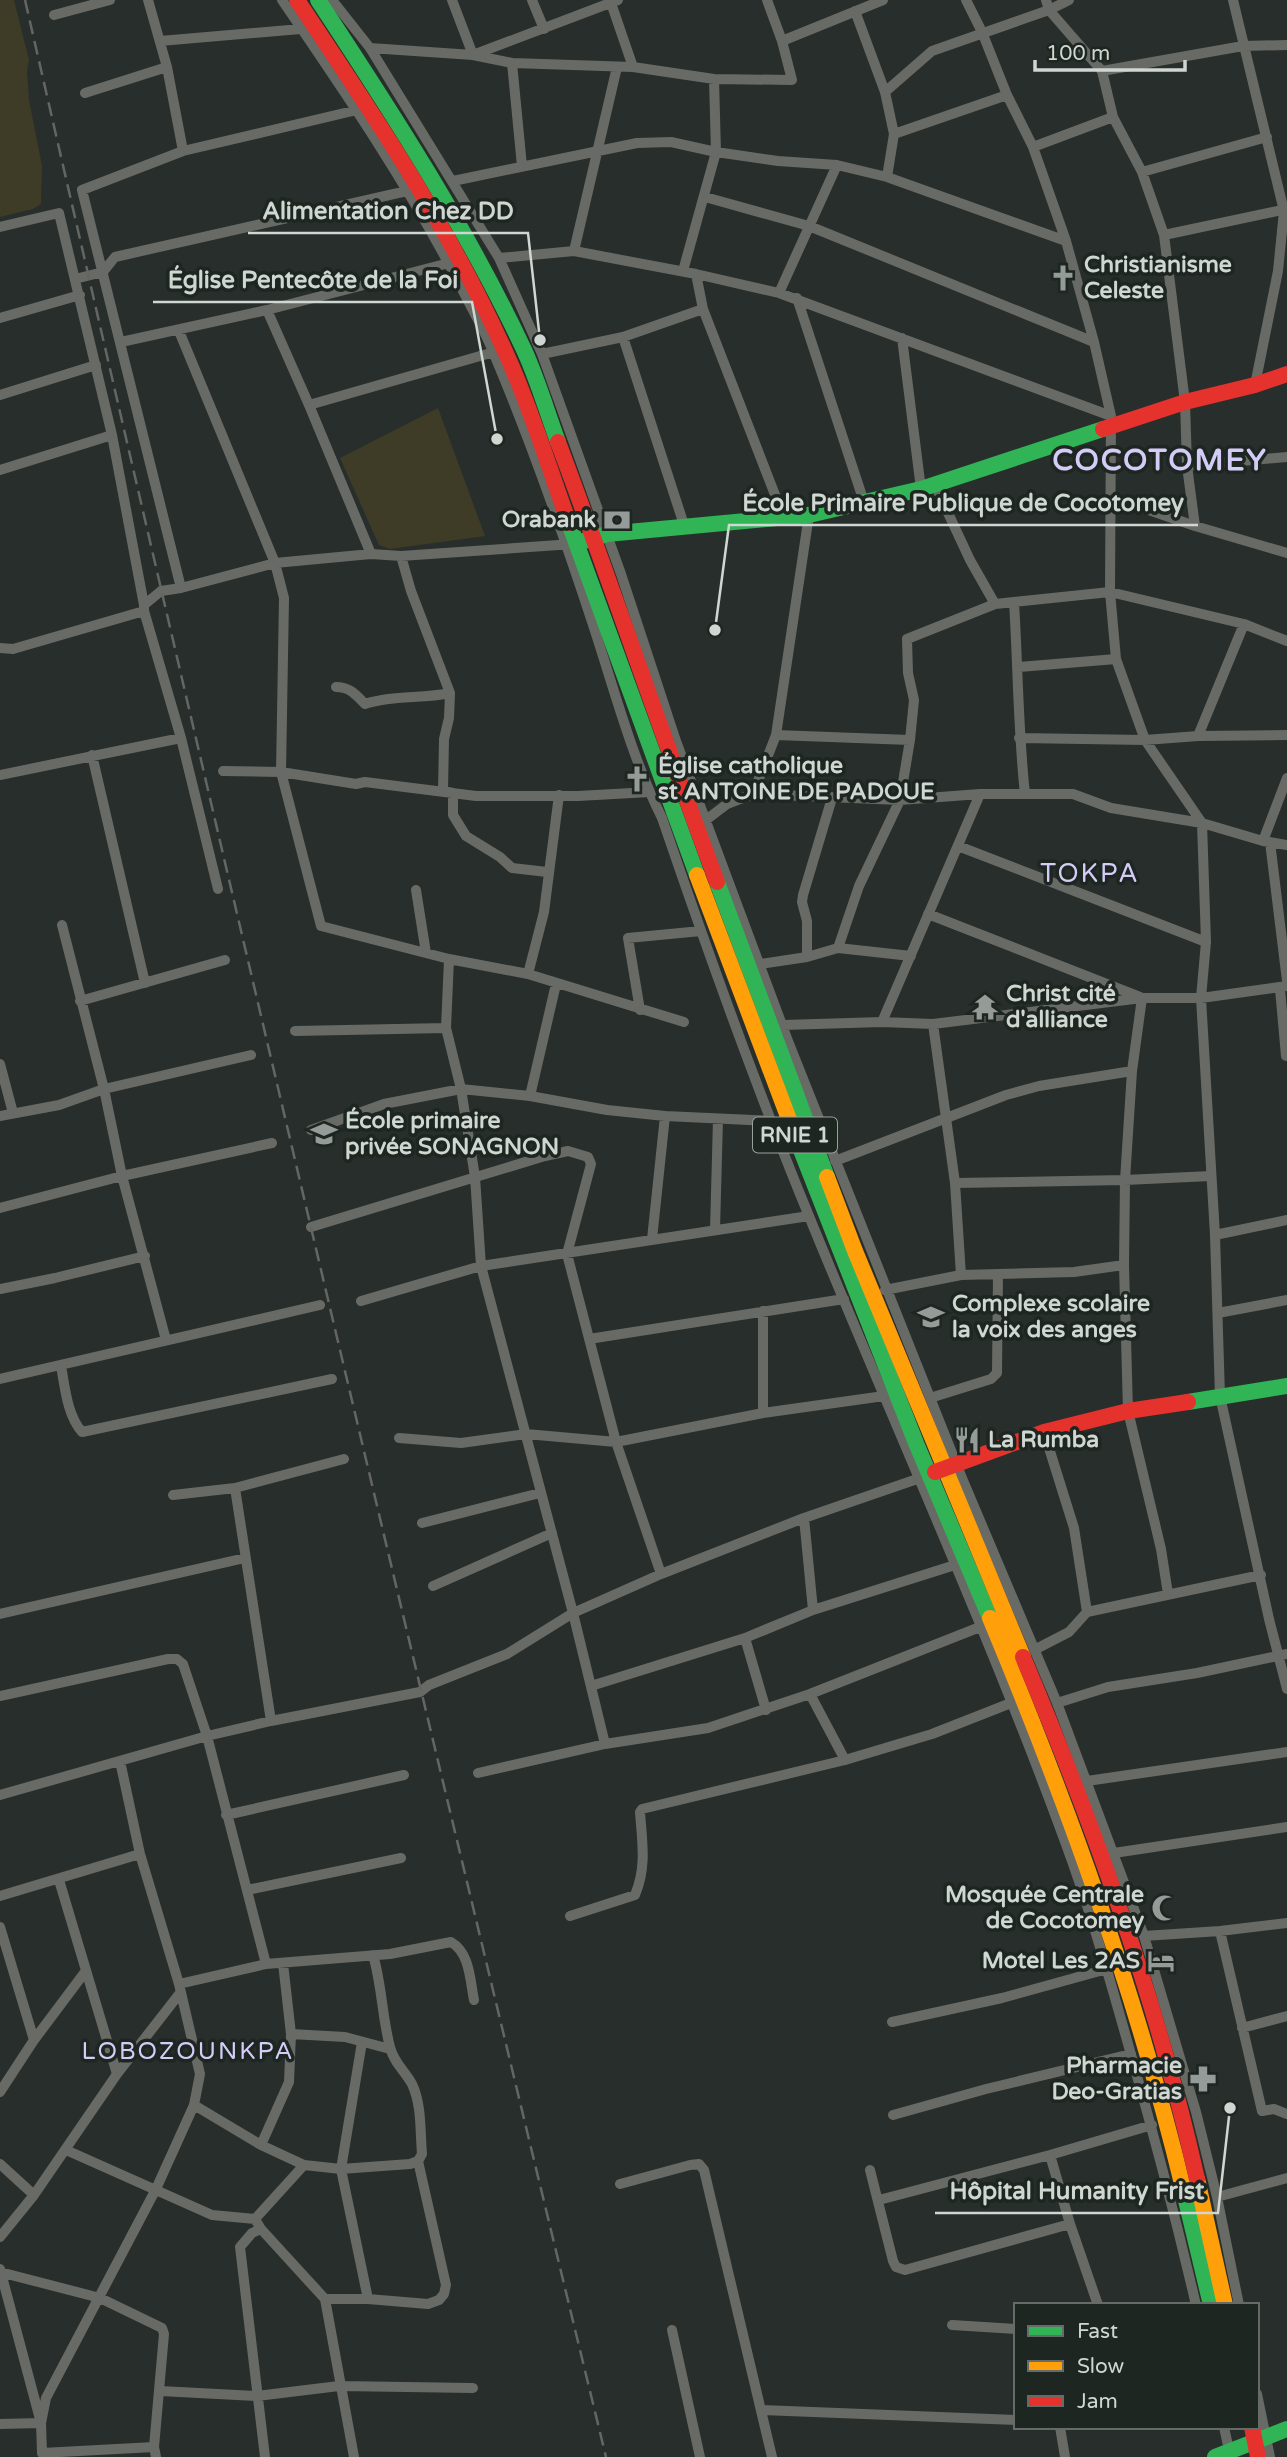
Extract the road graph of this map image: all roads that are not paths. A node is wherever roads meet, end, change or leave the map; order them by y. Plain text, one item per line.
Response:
1 (110, 0) edge
2 (148, 0) edge
3 (282, 0) edge
4 (297, 0) edge
5 (317, 0) edge
6 (332, 0) edge
7 (452, 0) edge
8 (532, 0) edge
9 (767, 0) edge
10 (883, 0) edge
11 (966, 0) edge
12 (1069, 0) edge
13 (1233, 0) edge
14 (613, 1) edge
15 (1047, 5) edge
16 (855, 11) junction
17 (54, 15) dead end
18 (301, 29) junction
19 (544, 29) junction
20 (982, 32) junction
21 (160, 41) junction
22 (782, 41) junction
23 (1287, 45) edge
24 (1243, 46) junction
25 (370, 48) junction
26 (473, 55) junction
27 (512, 63) junction
28 (167, 67) junction
29 (617, 67) junction
30 (633, 67) junction
31 (1102, 71) junction
32 (714, 79) junction
33 (885, 92) junction
34 (85, 93) dead end
35 (1007, 95) junction
36 (357, 110) junction
37 (1113, 117) junction
38 (894, 134) junction
39 (1267, 136) junction
40 (1033, 147) junction
41 (599, 150) junction
42 (183, 151) junction
43 (716, 152) junction
44 (836, 165) junction
45 (522, 166) junction
46 (1142, 172) junction
47 (887, 177) junction
48 (453, 181) junction
49 (407, 191) junction
50 (705, 197) junction
51 (1285, 210) edge
52 (809, 226) junction
53 (0, 227) edge
54 (1164, 235) junction
55 (1066, 241) junction
56 (574, 251) junction
57 (499, 258) junction
58 (449, 263) junction
59 (683, 271) junction
60 (103, 272) junction
61 (1283, 272) edge
62 (695, 274) junction
63 (75, 279) junction
64 (779, 293) junction
65 (80, 295) junction
66 (797, 298) junction
67 (703, 309) junction
68 (267, 310) junction
69 (0, 318) edge
70 (179, 331) junction
71 (623, 337) junction
72 (902, 338) junction
73 (121, 342) junction
74 (1094, 342) junction
75 (494, 352) junction
76 (542, 354) junction
77 (96, 365) junction
78 (1287, 374) edge
79 (1255, 385) junction
80 (0, 395) edge
81 (1185, 402) junction
82 (309, 405) junction
83 (1111, 421) junction
84 (112, 435) junction
85 (1287, 457) edge
86 (1187, 466) junction
87 (0, 470) edge
88 (928, 487) junction
89 (1111, 497) junction
90 (864, 502) junction
91 (809, 515) junction
92 (784, 518) junction
93 (1195, 526) junction
94 (685, 528) junction
95 (601, 536) junction
96 (571, 544) junction
97 (1287, 553) edge
98 (371, 554) junction
99 (401, 556) junction
100 (275, 563) junction
101 (181, 588) junction
102 (1110, 592) junction
103 (1014, 602) junction
104 (995, 604) junction
105 (144, 608) junction
106 (1244, 624) junction
107 (1287, 641) edge
108 (0, 648) edge
109 (1116, 659) junction
110 (1018, 667) junction
111 (336, 687) dead end
112 (450, 693) junction
113 (1287, 734) edge
114 (776, 735) junction
115 (1198, 736) junction
116 (181, 738) junction
117 (1019, 738) junction
118 (910, 740) junction
119 (1145, 740) junction
120 (92, 755) junction
121 (223, 771) dead end
122 (281, 772) junction
123 (0, 775) edge
124 (1287, 778) edge
125 (443, 791) junction
126 (650, 792) junction
127 (753, 794) junction
128 (980, 794) junction
129 (1025, 794) junction
130 (559, 795) junction
131 (832, 798) junction
132 (900, 800) junction
133 (706, 820) junction
134 (1202, 823) junction
135 (1267, 842) junction
136 (1287, 845) edge
137 (958, 846) junction
138 (547, 872) junction
139 (218, 889) dead end
140 (416, 890) dead end
141 (928, 914) junction
142 (62, 926) dead end
143 (701, 931) junction
144 (1206, 942) junction
145 (838, 948) junction
146 (426, 953) junction
147 (911, 956) junction
148 (807, 957) junction
149 (225, 960) dead end
150 (449, 960) junction
151 (760, 964) junction
152 (528, 974) junction
153 (145, 983) junction
154 (556, 984) junction
155 (1285, 985) edge
156 (1142, 998) junction
157 (1201, 998) junction
158 (80, 1000) junction
159 (640, 1010) junction
160 (684, 1022) dead end
161 (882, 1022) junction
162 (933, 1024) junction
163 (783, 1025) junction
164 (446, 1027) junction
165 (295, 1031) dead end
166 (251, 1055) dead end
167 (1286, 1056) edge
168 (0, 1064) edge
169 (1132, 1071) junction
170 (104, 1089) junction
171 (461, 1089) junction
172 (530, 1097) junction
173 (13, 1113) junction
174 (0, 1115) edge
175 (665, 1116) junction
176 (946, 1117) junction
177 (718, 1119) junction
178 (772, 1121) junction
179 (311, 1130) dead end
180 (272, 1143) dead end
181 (835, 1161) junction
182 (1211, 1175) junction
183 (122, 1176) junction
184 (475, 1177) junction
185 (1125, 1180) junction
186 (955, 1183) junction
187 (0, 1208) edge
188 (809, 1216) junction
189 (1287, 1220) edge
190 (312, 1227) dead end
191 (715, 1230) junction
192 (1214, 1235) junction
193 (652, 1238) junction
194 (567, 1254) junction
195 (145, 1256) junction
196 (1124, 1265) junction
197 (481, 1266) junction
198 (961, 1275) junction
199 (999, 1275) junction
200 (0, 1289) edge
201 (885, 1290) junction
202 (844, 1300) junction
203 (1287, 1300) edge
204 (361, 1301) dead end
205 (320, 1305) dead end
206 (763, 1311) junction
207 (1218, 1313) junction
208 (589, 1339) junction
209 (166, 1340) junction
210 (61, 1366) junction
211 (0, 1379) edge
212 (332, 1379) dead end
213 (1287, 1385) edge
214 (884, 1396) junction
215 (1220, 1396) junction
216 (930, 1398) junction
217 (1128, 1411) junction
218 (763, 1413) junction
219 (1044, 1432) junction
220 (526, 1434) junction
221 (399, 1438) dead end
222 (616, 1442) junction
223 (344, 1459) dead end
224 (937, 1471) junction
225 (235, 1488) junction
226 (540, 1493) junction
227 (173, 1495) dead end
228 (804, 1518) junction
229 (422, 1523) dead end
230 (552, 1533) junction
231 (245, 1558) junction
232 (955, 1565) junction
233 (661, 1574) junction
234 (1261, 1575) junction
235 (433, 1586) dead end
236 (1168, 1594) junction
237 (813, 1610) junction
238 (1087, 1612) junction
239 (573, 1613) junction
240 (0, 1614) edge
241 (980, 1627) junction
242 (746, 1638) junction
243 (1036, 1649) junction
244 (1283, 1655) edge
245 (591, 1686) junction
246 (1287, 1689) edge
247 (810, 1694) junction
248 (0, 1696) edge
249 (1011, 1703) junction
250 (1057, 1703) junction
251 (766, 1710) junction
252 (271, 1721) junction
253 (207, 1736) junction
254 (605, 1744) junction
255 (1287, 1752) edge
256 (845, 1760) junction
257 (120, 1761) junction
258 (478, 1773) dead end
259 (404, 1775) dead end
260 (1087, 1781) junction
261 (0, 1795) edge
262 (226, 1815) junction
263 (1287, 1827) edge
264 (1114, 1853) junction
265 (140, 1854) junction
266 (401, 1858) dead end
267 (59, 1880) junction
268 (247, 1890) junction
269 (0, 1896) edge
270 (570, 1916) dead end
271 (1287, 1923) edge
272 (0, 1927) edge
273 (1220, 1931) junction
274 (1144, 1936) junction
275 (373, 1955) junction
276 (283, 1963) junction
277 (266, 1964) junction
278 (1107, 1969) junction
279 (85, 1972) junction
280 (179, 1989) junction
281 (474, 2000) dead end
282 (1287, 2016) edge
283 (892, 2022) dead end
284 (1242, 2028) junction
285 (290, 2034) junction
286 (34, 2040) junction
287 (362, 2042) junction
288 (390, 2049) junction
289 (1130, 2054) junction
290 (117, 2074) junction
291 (0, 2092) edge
292 (194, 2105) junction
293 (1287, 2114) edge
294 (893, 2115) dead end
295 (1152, 2125) junction
296 (261, 2145) junction
297 (66, 2150) junction
298 (1050, 2155) junction
299 (418, 2161) junction
300 (0, 2164) edge
301 (304, 2165) junction
302 (341, 2169) junction
303 (870, 2170) dead end
304 (1287, 2178) edge
305 (620, 2184) dead end
306 (156, 2189) junction
307 (34, 2194) junction
308 (1217, 2197) junction
309 (879, 2200) junction
310 (258, 2224) junction
311 (1070, 2224) junction
312 (0, 2237) edge
313 (0, 2270) edge
314 (100, 2298) junction
315 (368, 2299) junction
316 (325, 2300) junction
317 (1097, 2303) edge
318 (1196, 2303) edge
319 (1210, 2303) edge
320 (1226, 2303) edge
321 (1239, 2303) edge
322 (952, 2325) dead end
323 (1014, 2329) edge
324 (671, 2330) dead end
325 (339, 2386) junction
326 (473, 2388) dead end
327 (160, 2391) junction
328 (257, 2396) junction
329 (46, 2398) junction
330 (761, 2410) junction
331 (1014, 2420) edge
332 (41, 2423) junction
333 (0, 2424) edge
334 (1060, 2429) edge
335 (1226, 2429) edge
336 (1239, 2429) edge
337 (1249, 2429) edge
338 (1287, 2429) edge
339 (1244, 2448) edge
340 (155, 2452) edge
341 (41, 2455) edge
342 (265, 2457) edge
343 (354, 2457) edge
344 (700, 2457) edge
345 (772, 2457) edge
346 (1065, 2457) edge
347 (1270, 2457) edge

1 - 17 street
2 - 21 street
3 - 18 street
4 - 96 main road, RNIE 1
5 - 95 main road, RNIE 1
6 - 25 street
7 - 26 street
8 - 19 street
9 - 22 street
10 - 16 street
11 - 20 street
12 - 15 street
13 - 24 street
14 - 19 street
14 - 30 street
15 - 20 street
15 - 31 street
16 - 22 street
16 - 33 street
18 - 21 street
18 - 36 street
19 - 26 street
20 - 33 street
20 - 35 street
21 - 28 street
22 - 32 street
23 - 24 street
24 - 31 street
24 - 39 street
25 - 26 street
25 - 48 street
26 - 27 street
27 - 29 street
27 - 45 street
28 - 34 street
28 - 42 street
29 - 30 street
29 - 41 street
30 - 32 street
31 - 37 street
32 - 43 street
33 - 38 street
35 - 38 street
35 - 40 street
36 - 42 street
36 - 49 street
37 - 40 street
37 - 46 street
38 - 47 street
39 - 46 street
39 - 51 street
40 - 55 street
41 - 43 street
41 - 45 street
41 - 56 street
42 - 60 street
43 - 44 street
43 - 50 street
44 - 47 street
44 - 52 street
45 - 48 street
46 - 54 street
47 - 55 street
48 - 57 street
49 - 58 street
49 - 60 street
50 - 52 street
50 - 59 street
51 - 54 street
51 - 61 street
52 - 64 street
52 - 74 street
53 - 63 street
54 - 81 street
55 - 74 street
56 - 57 street
56 - 59 street
57 - 76 street
58 - 68 street
58 - 75 street
59 - 62 street
60 - 63 street
60 - 73 street
61 - 79 street
62 - 64 street
62 - 67 street
63 - 65 street
64 - 66 street
65 - 69 street
65 - 77 street
66 - 72 street
66 - 90 street
67 - 71 street
67 - 92 street
68 - 70 street
68 - 82 street
70 - 73 street
70 - 100 street
71 - 76 street
71 - 94 street
72 - 83 street
72 - 88 street
73 - 101 street
74 - 83 street
75 - 82 street
75 - 96 street
76 - 95 street
77 - 80 street
77 - 84 street
78 - 79 main road
79 - 81 main road
81 - 83 main road
81 - 86 street
82 - 98 street
83 - 88 main road
83 - 89 street
84 - 87 street
84 - 105 street
85 - 86 street
86 - 93 street
88 - 90 main road
88 - 104 street
89 - 93 street
89 - 102 street
90 - 91 main road
91 - 92 main road
91 - 114 street
92 - 94 main road
93 - 97 street
94 - 95 main road
95 - 96 main road
95 - 133 street
95 - 224 main road, RNIE 1
96 - 99 street
96 - 126 street
96 - 224 main road, RNIE 1
98 - 99 street
98 - 100 street
99 - 112 street
100 - 101 street
100 - 122 street
101 - 105 street
102 - 103 street
102 - 106 street
102 - 109 street
103 - 104 street
103 - 110 street
104 - 118 street
105 - 108 street
105 - 116 street
106 - 107 street
106 - 115 street
109 - 110 street
109 - 119 street
110 - 117 street
111 - 112 street
112 - 125 street
113 - 115 street
114 - 118 street
114 - 127 street
115 - 119 street
116 - 120 street
116 - 139 street
117 - 119 street
117 - 129 street
118 - 132 street
119 - 134 street
120 - 123 street
120 - 153 street
121 - 122 street
122 - 125 street
122 - 146 street
124 - 135 street
125 - 130 street
125 - 138 street
126 - 130 street
126 - 143 street
127 - 131 street
127 - 133 street
128 - 129 street
128 - 132 street
128 - 137 street
129 - 134 street
130 - 138 street
131 - 132 street
131 - 148 street
132 - 145 street
133 - 151 street
134 - 135 street
134 - 144 street
135 - 136 street
135 - 155 street
137 - 141 street
137 - 144 street
138 - 152 street
140 - 146 street
141 - 147 street
141 - 156 street
142 - 158 street
143 - 159 street
143 - 178 street
144 - 157 street
145 - 147 street
145 - 148 street
146 - 150 street
147 - 161 street
148 - 151 street
149 - 153 street
150 - 152 street
150 - 164 street
151 - 163 street
152 - 154 street
153 - 158 street
154 - 159 street
154 - 172 street
155 - 157 street
155 - 167 street
156 - 157 street
156 - 162 street
156 - 169 street
157 - 182 street
158 - 170 street
159 - 160 street
161 - 162 street
161 - 163 street
162 - 176 street
163 - 181 street
164 - 165 street
164 - 171 street
166 - 170 street
168 - 173 street
169 - 176 street
169 - 185 street
170 - 173 street
170 - 183 street
171 - 172 street
171 - 179 street
171 - 184 street
172 - 175 street
173 - 174 street
175 - 177 street
175 - 193 street
176 - 181 street
176 - 186 street
177 - 178 street
177 - 191 street
178 - 188 street
180 - 183 street
181 - 201 street
182 - 185 street
182 - 192 street
183 - 187 street
183 - 195 street
184 - 190 street
184 - 194 street
184 - 197 street
185 - 186 street
185 - 196 street
186 - 198 street
188 - 191 street
188 - 202 street
189 - 192 street
191 - 193 street
192 - 207 street
193 - 194 street
194 - 197 street
194 - 208 street
195 - 200 street
195 - 209 street
196 - 199 street
196 - 217 street
197 - 204 street
197 - 220 street
198 - 199 street
198 - 201 street
199 - 216 street
201 - 216 street
202 - 206 street
202 - 214 street
203 - 207 street
205 - 209 street
206 - 208 street
206 - 218 street
207 - 215 street
208 - 222 street
209 - 210 street
210 - 211 street
210 - 212 street
213 - 215 main road
214 - 218 street
214 - 224 street
215 - 217 main road
215 - 234 street
216 - 224 street
217 - 219 main road
217 - 236 street
218 - 222 street
219 - 224 main road
219 - 238 street
220 - 221 street
220 - 222 street
220 - 226 street
222 - 233 street
223 - 225 street
224 - 228 street
224 - 232 street
224 - 243 street
224 - 319 main road, RNIE 1
224 - 320 main road, RNIE 1
225 - 227 street
225 - 231 street
226 - 229 street
226 - 230 street
228 - 233 street
228 - 237 street
230 - 235 street
230 - 239 street
231 - 240 street
231 - 252 street
232 - 237 street
232 - 241 street
233 - 239 street
234 - 236 street
234 - 244 street
236 - 238 street
237 - 242 street
238 - 243 street
239 - 245 street
239 - 252 street
241 - 247 street
241 - 249 street
242 - 245 street
242 - 251 street
243 - 250 street
244 - 246 street
244 - 250 street
245 - 254 street
247 - 251 street
247 - 256 street
248 - 253 street
249 - 256 street
249 - 278 street
250 - 260 street
251 - 254 street
252 - 253 street
253 - 257 street
253 - 262 street
254 - 258 street
255 - 260 street
256 - 270 street
257 - 261 street
257 - 265 street
259 - 262 street
260 - 264 street
262 - 268 street
263 - 264 street
264 - 274 street
265 - 267 street
265 - 280 street
266 - 268 street
267 - 269 street
267 - 279 street
268 - 277 street
271 - 273 street
272 - 286 street
273 - 274 street
273 - 284 street
274 - 308 street
275 - 276 street
275 - 281 street
275 - 288 street
276 - 277 street
276 - 285 street
277 - 280 street
278 - 283 street
278 - 289 street
279 - 286 street
279 - 290 street
280 - 290 street
280 - 292 street
282 - 284 street
284 - 293 street
285 - 287 street
285 - 296 street
286 - 291 street
287 - 288 street
287 - 302 street
288 - 299 street
289 - 294 street
289 - 295 street
290 - 297 street
292 - 296 street
292 - 306 street
295 - 298 street
295 - 318 street
296 - 301 street
297 - 306 street
297 - 307 street
298 - 309 street
298 - 311 street
299 - 302 street
299 - 315 street
300 - 307 street
301 - 302 street
301 - 310 street
302 - 315 street
303 - 309 street
304 - 308 street
305 - 330 street
306 - 310 street
306 - 314 street
307 - 312 street
308 - 321 street
309 - 311 street
310 - 316 street
310 - 328 street
311 - 317 street
313 - 314 street
313 - 332 street
314 - 327 street
314 - 329 street
315 - 316 street
316 - 325 street
322 - 323 street
324 - 344 street
325 - 326 street
325 - 328 street
325 - 343 street
327 - 328 street
327 - 340 street
328 - 342 street
329 - 332 street
329 - 341 street
330 - 331 street
330 - 345 street
332 - 333 street
332 - 341 street
334 - 346 street
335 - 339 street
336 - 339 main road
337 - 339 street
338 - 339 main road
339 - 347 street
340 - 341 street

